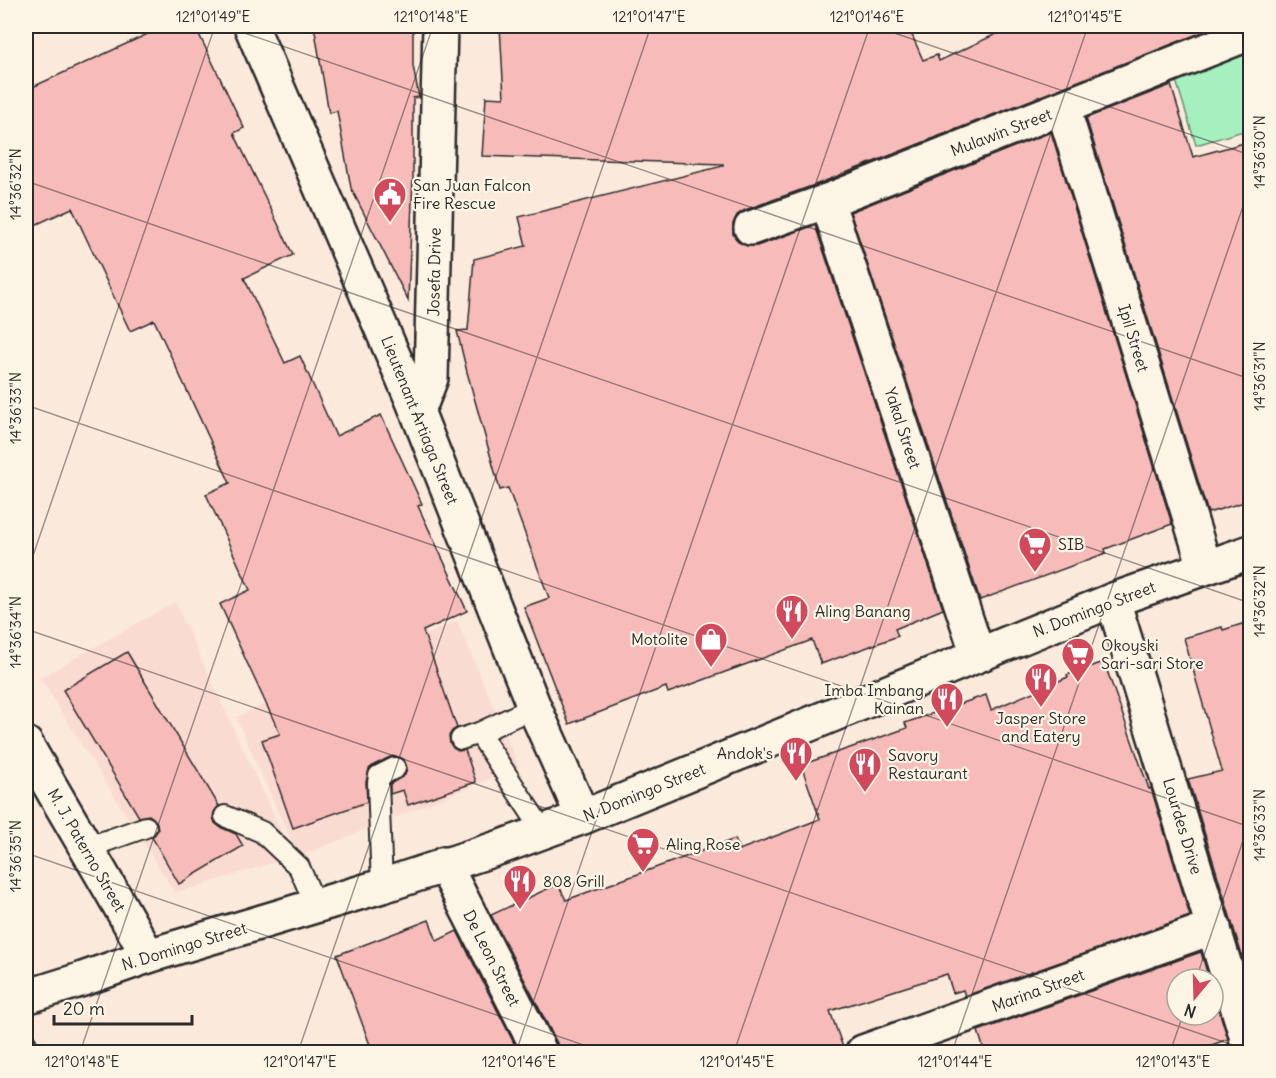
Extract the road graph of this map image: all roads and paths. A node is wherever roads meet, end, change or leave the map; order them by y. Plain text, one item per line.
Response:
1 (251, 26) edge
2 (440, 26) edge
3 (1251, 33) edge
4 (1063, 108) junction
5 (827, 201) junction
6 (751, 228) dead end
7 (415, 406) junction
8 (1251, 552) edge
9 (1205, 567) junction
10 (1113, 600) junction
11 (978, 655) junction
12 (534, 707) junction
13 (26, 744) edge
14 (395, 768) dead end
15 (225, 816) dead end
16 (583, 817) junction
17 (146, 827) dead end
18 (543, 831) junction
19 (86, 848) junction
20 (444, 864) junction
21 (382, 886) junction
22 (316, 906) junction
23 (1214, 927) junction
24 (148, 956) junction
25 (26, 997) edge
26 (26, 1044) edge
27 (28, 1053) edge
28 (540, 1053) edge
29 (863, 1053) edge
30 (1246, 1053) edge

1 - 7 street, Lieutenant Artiaga Street
2 - 7 street, Josefa Drive
3 - 4 street, Mulawin Street
4 - 5 street, Mulawin Street
4 - 9 street, Ipil Street
5 - 6 street, Mulawin Street
5 - 11 street, Yakal Street
7 - 12 street, Lieutenant Artiaga Street
8 - 9 street, N. Domingo Street
9 - 10 street, N. Domingo Street
10 - 11 street, N. Domingo Street
10 - 23 street, Lourdes Drive
11 - 16 street, N. Domingo Street
12 - 16 street, Lieutenant Artiaga Street
12 - 18 lane
13 - 19 street, M. J. Paterno Street
14 - 21 lane
15 - 22 lane
16 - 18 street, N. Domingo Street
17 - 19 lane
18 - 20 street, N. Domingo Street
19 - 24 street, M. J. Paterno Street
20 - 21 street, N. Domingo Street
20 - 28 street, De Leon Street
21 - 22 street, N. Domingo Street
22 - 24 street, N. Domingo Street
23 - 29 street, Marina Street
23 - 30 street, Lourdes Drive
24 - 25 street, N. Domingo Street
26 - 27 lane

